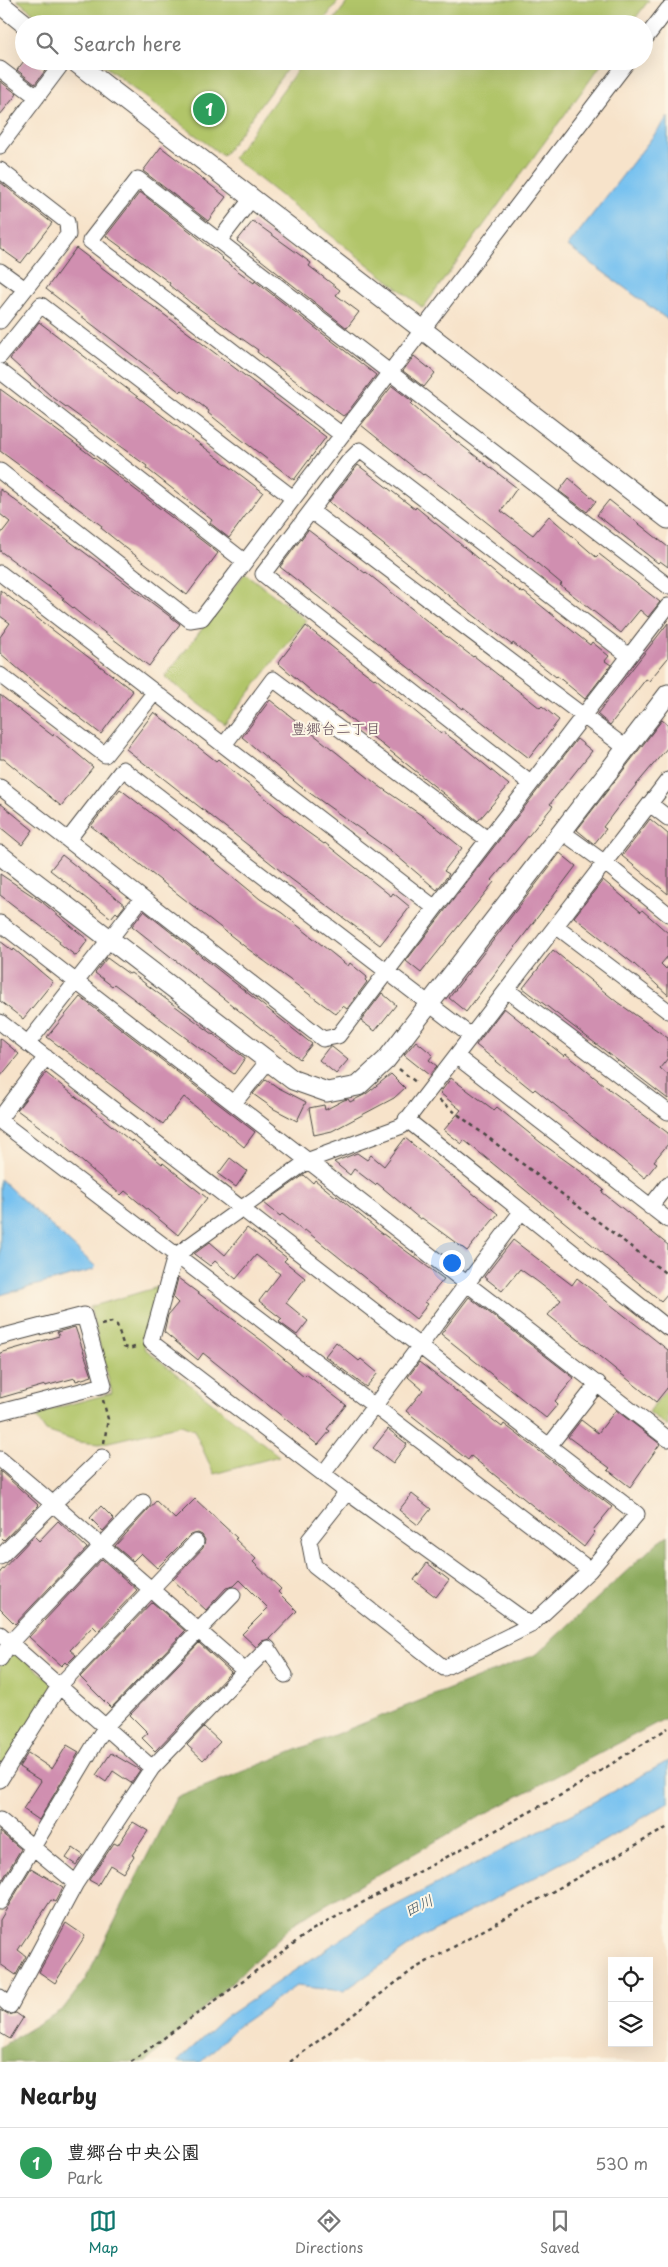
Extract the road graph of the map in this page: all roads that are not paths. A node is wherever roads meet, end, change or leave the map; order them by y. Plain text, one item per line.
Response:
1 (0, 4) edge
2 (668, 9) edge
3 (15, 16) edge
4 (653, 28) edge
5 (0, 69) edge
6 (57, 70) edge
7 (86, 70) edge
8 (621, 70) edge
9 (37, 97) junction
10 (0, 146) edge
11 (0, 170) edge
12 (252, 198) junction
13 (219, 241) junction
14 (0, 271) edge
15 (25, 290) junction
16 (0, 321) edge
17 (423, 329) junction
18 (0, 356) edge
19 (0, 370) edge
20 (390, 371) junction
21 (342, 435) junction
22 (0, 471) edge
23 (293, 498) junction
24 (311, 510) junction
25 (668, 519) edge
26 (245, 562) junction
27 (0, 573) edge
28 (668, 586) edge
29 (668, 606) edge
30 (629, 656) junction
31 (0, 675) edge
32 (155, 692) junction
33 (668, 694) edge
34 (583, 716) junction
35 (224, 745) junction
36 (626, 748) junction
37 (668, 780) edge
38 (530, 783) junction
39 (0, 787) edge
40 (650, 804) junction
41 (668, 818) edge
42 (561, 831) junction
43 (487, 839) junction
44 (68, 840) junction
45 (0, 855) edge
46 (605, 863) junction
47 (142, 898) junction
48 (435, 908) junction
49 (668, 914) edge
50 (0, 922) edge
51 (556, 926) junction
52 (109, 941) junction
53 (387, 971) junction
54 (77, 981) junction
55 (507, 990) junction
56 (428, 1003) junction
57 (668, 1011) edge
58 (0, 1022) edge
59 (471, 1036) junction
60 (28, 1043) junction
61 (456, 1056) junction
62 (46, 1058) junction
63 (268, 1061) junction
64 (234, 1103) junction
65 (668, 1112) edge
66 (0, 1119) edge
67 (406, 1119) junction
68 (308, 1160) junction
69 (668, 1184) edge
70 (650, 1207) junction
71 (242, 1208) junction
72 (521, 1212) junction
73 (668, 1220) edge
74 (175, 1256) junction
75 (467, 1283) junction
76 (668, 1328) edge
77 (0, 1337) edge
78 (418, 1347) junction
79 (598, 1383) junction
80 (374, 1407) junction
81 (0, 1412) edge
82 (668, 1439) edge
83 (549, 1446) junction
84 (102, 1457) road end
85 (0, 1459) edge
86 (324, 1474) junction
87 (347, 1492) junction
88 (143, 1502) dead end
89 (52, 1504) junction
90 (196, 1542) dead end
91 (103, 1546) junction
92 (0, 1557) edge
93 (590, 1570) junction
94 (150, 1588) junction
95 (233, 1595) dead end
96 (532, 1625) junction
97 (199, 1631) junction
98 (5, 1638) edge
99 (0, 1658) edge
100 (245, 1671) junction
101 (285, 1675) dead end
102 (59, 1686) junction
103 (106, 1727) junction
104 (152, 1768) junction
105 (0, 1780) edge
106 (0, 1820) edge
107 (34, 1848) junction
108 (76, 1883) junction
109 (0, 1902) edge
110 (0, 1997) edge

1 - 3 street
2 - 4 street
5 - 9 street
6 - 9 street
7 - 12 street
8 - 17 street
9 - 10 street
11 - 15 street
12 - 13 street
12 - 17 street
13 - 20 street
13 - 21 street
14 - 15 street
15 - 16 street
17 - 20 street
17 - 25 street
18 - 23 street
19 - 26 street
20 - 21 street
20 - 28 street
21 - 23 street
22 - 26 street
23 - 26 street
24 - 30 street
24 - 34 street
24 - 38 street
27 - 32 street
29 - 30 street
30 - 34 street
31 - 32 street
32 - 35 street
33 - 36 street
34 - 36 street
34 - 38 street
35 - 43 street
35 - 48 street
36 - 42 street
37 - 40 street
38 - 43 street
39 - 44 street
40 - 41 street
40 - 46 street
42 - 46 street
42 - 56 street
43 - 48 street
44 - 47 street
44 - 53 street
45 - 52 street
46 - 49 street
46 - 51 street
47 - 52 street
47 - 53 street
48 - 53 street
50 - 54 street
51 - 55 street
51 - 57 street
52 - 54 street
52 - 63 street
53 - 56 street
54 - 60 street
54 - 64 street
55 - 59 street
55 - 65 street
56 - 59 street
56 - 63 street
58 - 60 street
59 - 61 street
60 - 62 street
61 - 67 street
61 - 70 street
62 - 66 street
62 - 71 street
63 - 64 street
64 - 68 street
66 - 74 street
67 - 68 street
67 - 72 street
68 - 71 street
68 - 75 street
69 - 70 street
70 - 73 street
71 - 74 street
71 - 78 street
72 - 75 street
72 - 76 street
74 - 80 street
74 - 86 street
75 - 78 street
75 - 79 street
77 - 81 street
78 - 80 street
78 - 83 street
79 - 82 street
79 - 83 street
80 - 86 street
80 - 93 street
83 - 93 street
84 - 89 street
85 - 89 street
86 - 87 street
87 - 96 street
87 - 96 street
88 - 91 street
89 - 91 street
89 - 92 street
90 - 94 street
91 - 94 street
91 - 98 street
93 - 96 street
94 - 97 street
94 - 102 street
95 - 97 street
97 - 100 street
97 - 103 street
98 - 99 street
98 - 102 street
100 - 101 street
100 - 104 street
102 - 103 street
102 - 105 street
103 - 104 street
103 - 107 street
104 - 108 street
106 - 107 street
107 - 108 street
107 - 109 street
108 - 110 street

